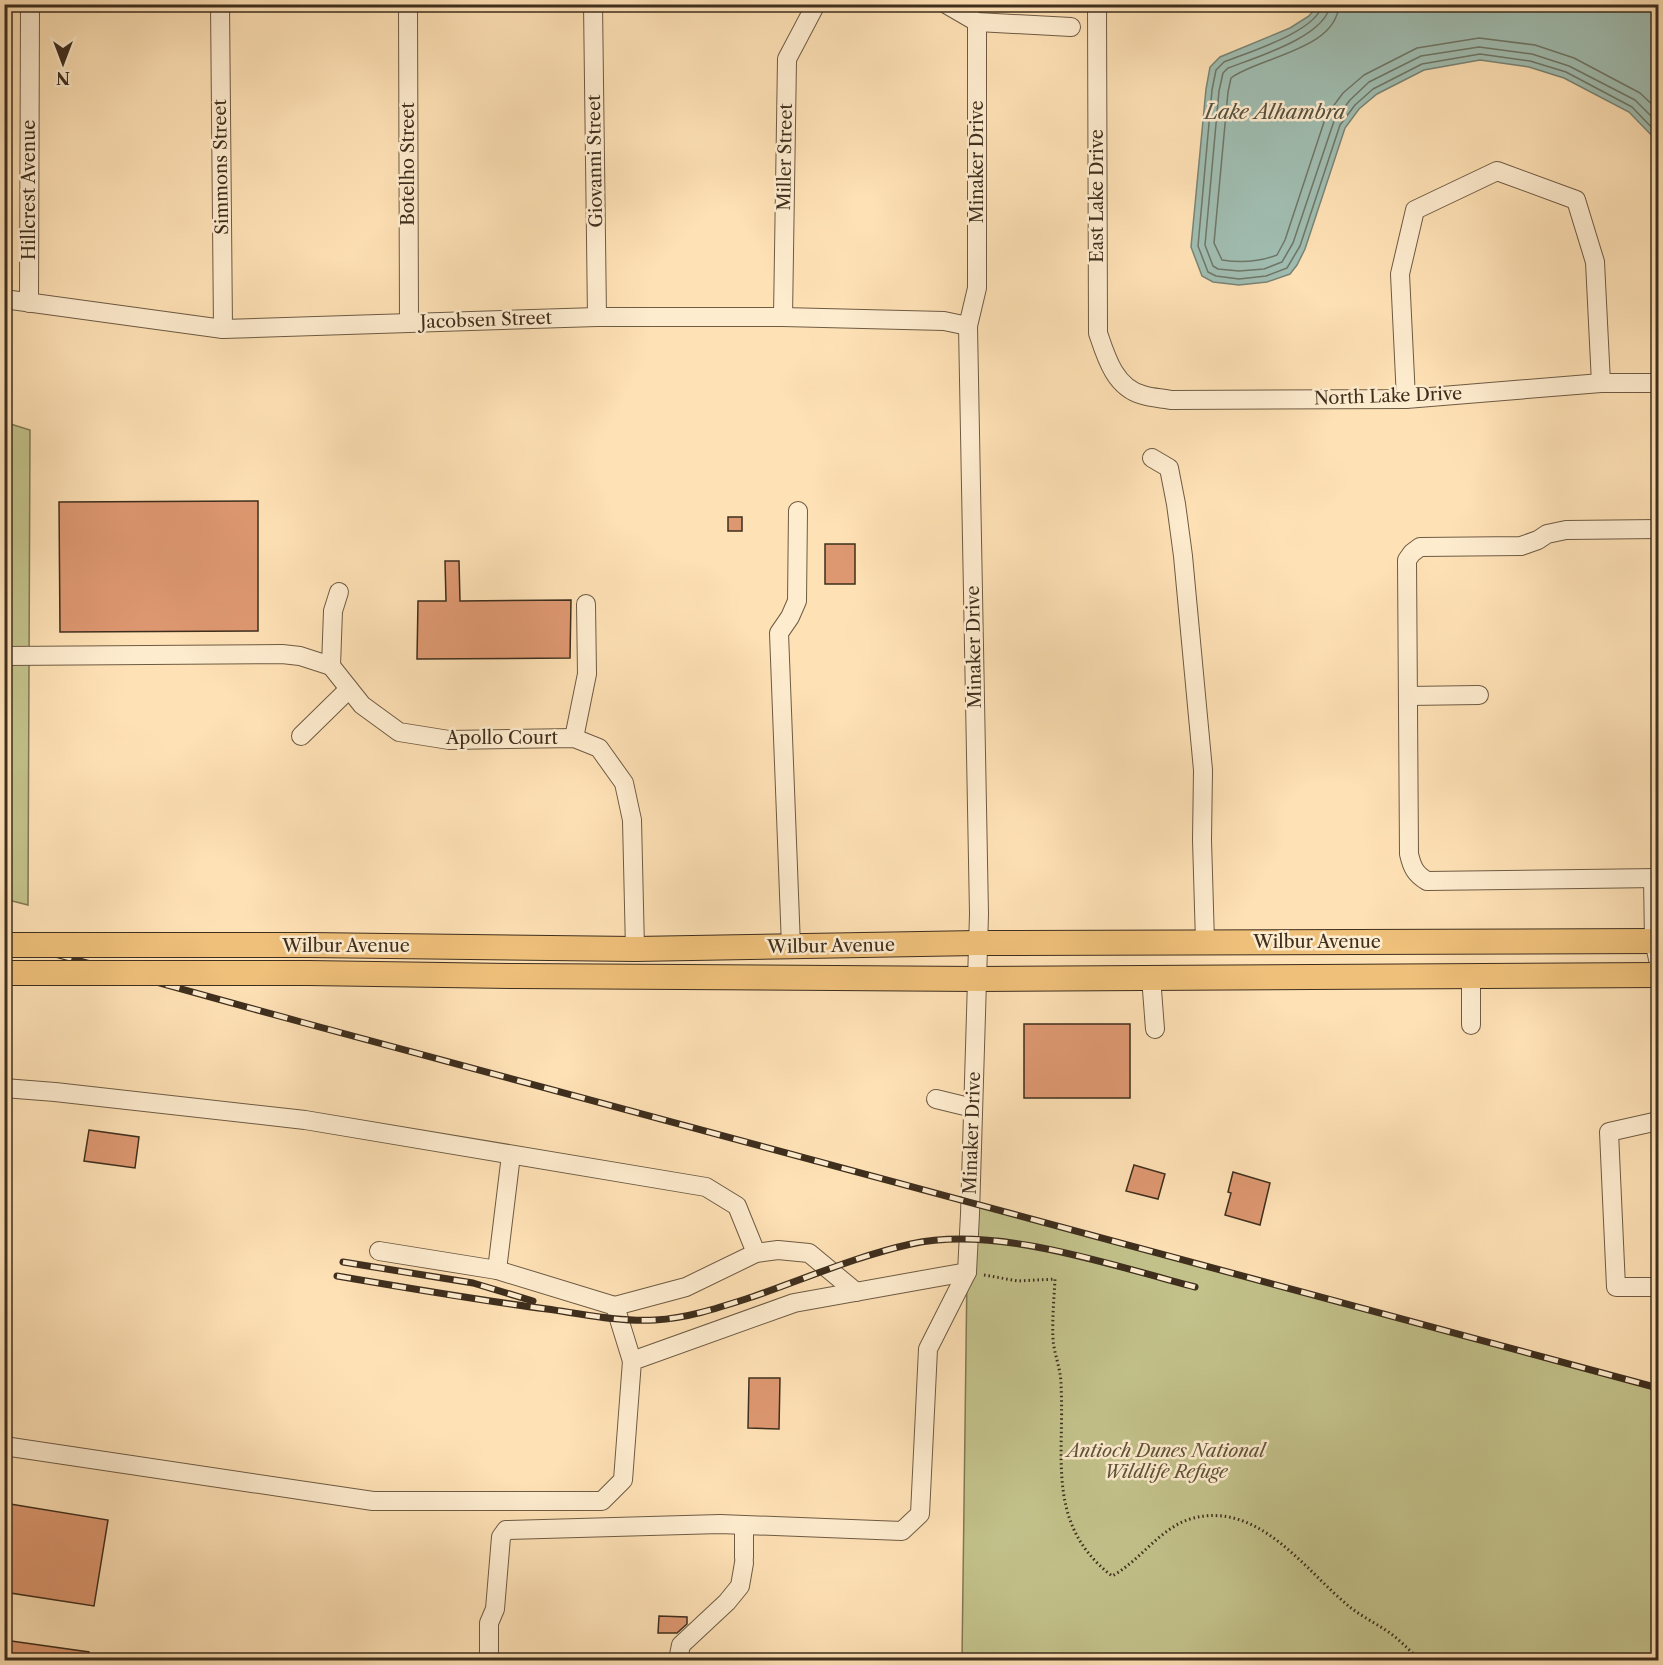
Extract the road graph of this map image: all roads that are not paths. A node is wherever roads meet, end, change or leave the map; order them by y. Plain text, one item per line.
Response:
1 (30, 4) edge
2 (220, 4) edge
3 (408, 4) edge
4 (593, 4) edge
5 (816, 4) edge
6 (946, 4) edge
7 (1096, 4) edge
8 (977, 22) junction
9 (1071, 27) dead end
10 (4, 299) edge
11 (29, 303) junction
12 (597, 317) junction
13 (783, 317) junction
14 (409, 323) junction
15 (968, 326) junction
16 (223, 329) junction
17 (1120, 382) joint
18 (1601, 383) junction
19 (1659, 383) edge
20 (1406, 399) junction
21 (1152, 458) dead end
22 (798, 511) dead end
23 (1659, 529) edge
24 (339, 592) dead end
25 (586, 604) dead end
26 (4, 656) edge
27 (330, 666) junction
28 (349, 689) junction
29 (1479, 695) dead end
30 (1408, 696) junction
31 (301, 736) dead end
32 (574, 738) junction
33 (1656, 878) edge
34 (1205, 942) junction
35 (978, 943) junction
36 (1557, 943) junction
37 (4, 945) edge
38 (791, 946) junction
39 (1657, 947) edge
40 (635, 949) junction
41 (4, 973) edge
42 (1659, 975) edge
43 (635, 976) junction
44 (1471, 976) junction
45 (1151, 977) junction
46 (977, 979) junction
47 (1472, 1025) dead end
48 (1155, 1029) dead end
49 (4, 1088) edge
50 (936, 1099) dead end
51 (973, 1108) junction
52 (1659, 1121) edge
53 (512, 1155) junction
54 (379, 1251) dead end
55 (756, 1253) junction
56 (497, 1270) junction
57 (967, 1272) junction
58 (1659, 1287) edge
59 (856, 1292) junction
60 (615, 1306) junction
61 (632, 1361) junction
62 (4, 1446) edge
63 (744, 1525) junction
64 (489, 1660) edge
65 (678, 1660) edge

1 - 11 street, Hillcrest Avenue
2 - 16 street, Simmons Street
3 - 14 street, Botelho Street
4 - 12 street, Giovanni Street
5 - 13 street, Miller Street
6 - 8 street
7 - 17 street, East Lake Drive
8 - 9 street
8 - 15 street, Minaker Drive
10 - 11 street, Jacobsen Street
11 - 16 street, Jacobsen Street
12 - 13 street, Jacobsen Street
12 - 14 street, Jacobsen Street
13 - 15 street, Jacobsen Street
14 - 16 street, Jacobsen Street
15 - 35 street, Minaker Drive
17 - 20 street, North Lake Drive
18 - 19 street, North Lake Drive
18 - 20 street, North Lake Drive
18 - 20 street
21 - 34 street
22 - 38 street
23 - 30 street
24 - 27 street
25 - 32 street
26 - 27 street
27 - 28 street, Apollo Court
28 - 31 street
28 - 32 street, Apollo Court
29 - 30 street
30 - 33 street
32 - 40 street, Apollo Court
33 - 39 street
34 - 35 main road, Wilbur Avenue
34 - 36 main road, Wilbur Avenue
35 - 38 main road, Wilbur Avenue
35 - 46 street, Minaker Drive
36 - 39 main road, Wilbur Avenue
36 - 44 main road
37 - 40 main road, Wilbur Avenue, bridge
38 - 40 main road, Wilbur Avenue
40 - 43 main road
41 - 43 main road, Wilbur Avenue, bridge
42 - 44 main road, Wilbur Avenue
43 - 46 main road, Wilbur Avenue
44 - 45 main road, Wilbur Avenue
44 - 47 street
45 - 46 main road, Wilbur Avenue
45 - 48 street
46 - 51 street, Minaker Drive
49 - 53 street
50 - 51 street
51 - 57 street, Minaker Drive
52 - 58 street
53 - 55 street
53 - 56 street
54 - 56 street
55 - 59 street
55 - 60 street
56 - 60 street
57 - 59 street
57 - 63 street
59 - 61 street
60 - 61 street
61 - 62 street
63 - 64 street
63 - 65 street

